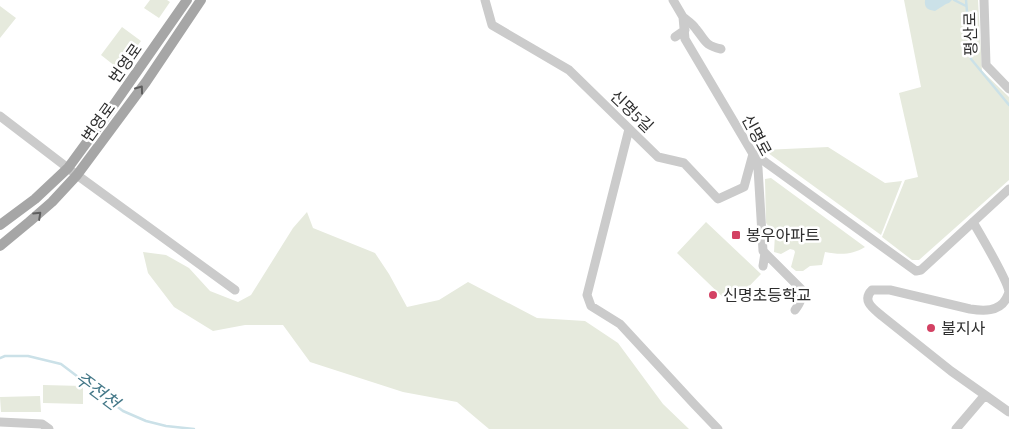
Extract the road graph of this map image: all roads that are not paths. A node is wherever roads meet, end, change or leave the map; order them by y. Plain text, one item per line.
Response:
1 (187, 0) edge
2 (201, 0) edge
3 (485, 0) edge
4 (673, 0) edge
5 (984, 0) edge
6 (683, 17) junction
7 (685, 30) junction
8 (675, 37) dead end
9 (721, 49) dead end
10 (1009, 89) edge
11 (0, 116) edge
12 (629, 129) junction
13 (754, 154) junction
14 (68, 168) junction
15 (77, 175) junction
16 (1009, 189) edge
17 (974, 222) junction
18 (0, 225) edge
19 (0, 246) edge
20 (765, 253) junction
21 (763, 266) dead end
22 (236, 290) dead end
23 (795, 310) dead end
24 (985, 395) junction
25 (1009, 412) edge
26 (0, 422) edge
27 (50, 429) edge
28 (718, 429) edge
29 (956, 429) edge

1 - 14 main road, 번영로
15 -> 2 main road, 변영로
3 - 12 street, 신명5길
4 - 6 street, 신명로
5 - 10 street, 평산로
6 - 7 street, 신명로
6 - 9 street
7 - 8 street
7 - 13 street, 신명로
11 - 14 street
12 - 13 street, 신명5길
12 - 28 street
13 - 17 street
13 - 20 street, 신명로
14 - 15 street
14 - 18 main road, 번영로
19 -> 15 main road, 변영로
15 - 22 street
16 - 17 street
17 - 24 street
20 - 21 street, 신명로
20 - 23 street
24 - 25 street
24 - 29 street
26 - 27 street

